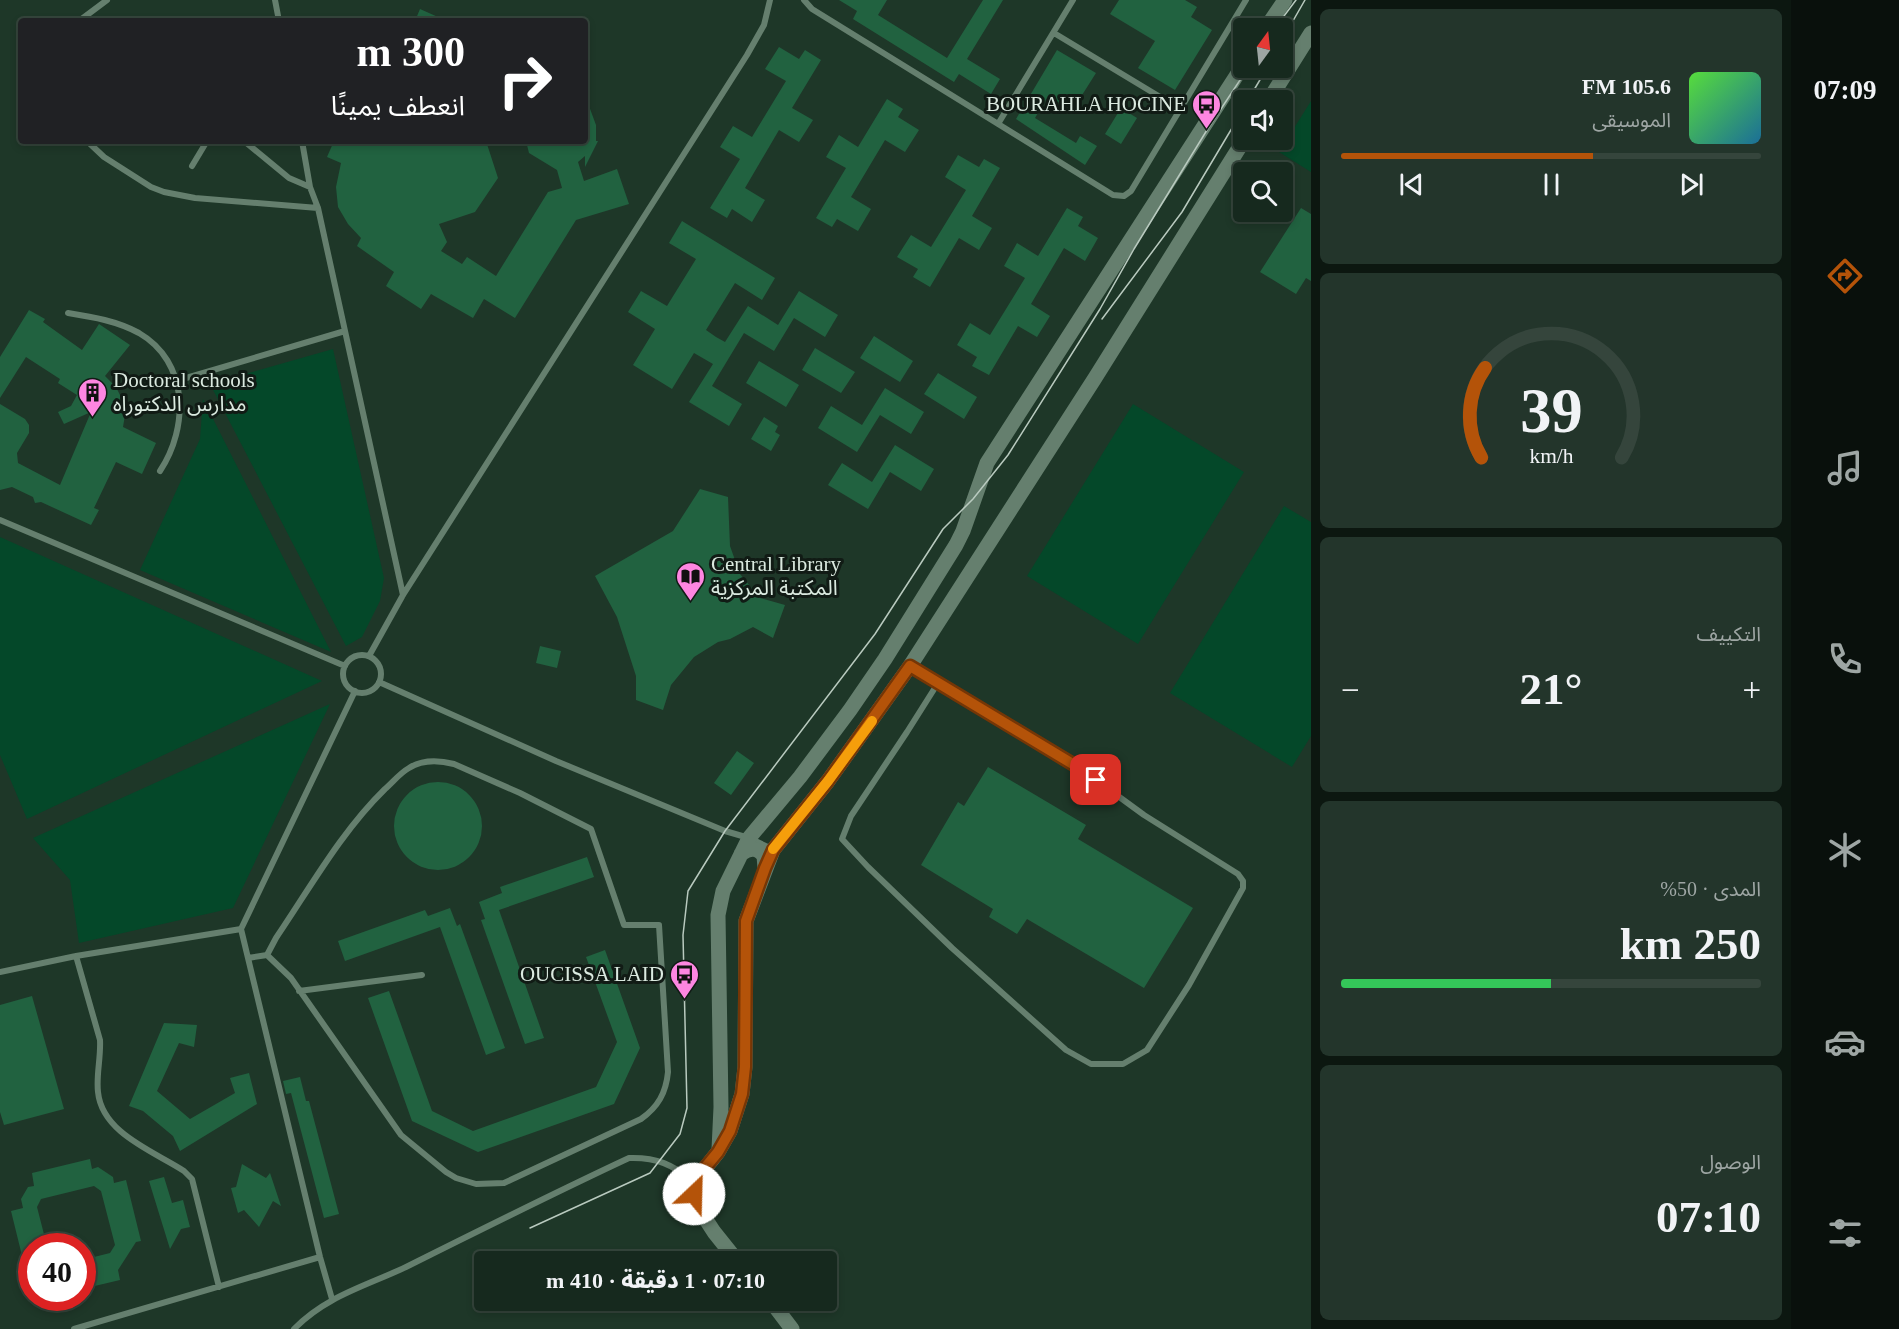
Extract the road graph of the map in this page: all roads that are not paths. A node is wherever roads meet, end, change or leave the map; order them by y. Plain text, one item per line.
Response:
1 (107, 0) edge
2 (275, 0) edge
3 (770, 0) edge
4 (804, 0) edge
5 (1073, 0) edge
6 (1246, 0) edge
7 (1285, 0) edge
8 (83, 18) edge
9 (278, 18) edge
10 (1273, 18) edge
11 (1054, 33) junction
12 (1311, 33) edge
13 (1235, 78) edge
14 (1275, 90) edge
15 (1180, 110) junction
16 (998, 124) junction
17 (90, 144) edge
18 (205, 144) edge
19 (248, 144) edge
20 (303, 144) edge
21 (1238, 150) edge
22 (192, 166) dead end
23 (310, 187) junction
24 (318, 208) junction
25 (68, 313) dead end
26 (345, 331) junction
27 (176, 381) junction
28 (160, 471) dead end
29 (0, 520) edge
30 (403, 595) junction
31 (369, 656) junction
32 (345, 666) junction
33 (910, 666) junction
34 (379, 682) junction
35 (938, 683) junction
36 (355, 691) junction
37 (749, 838) junction
38 (773, 850) junction
39 (741, 854) junction
40 (765, 868) junction
41 (241, 929) junction
42 (267, 956) junction
43 (76, 957) junction
44 (248, 958) junction
45 (0, 972) edge
46 (422, 975) dead end
47 (299, 991) junction
48 (718, 1152) junction
49 (695, 1180) junction
50 (729, 1251) edge
51 (320, 1257) junction
52 (219, 1287) junction
53 (332, 1299) junction
54 (778, 1311) edge
55 (74, 1329) edge
56 (294, 1329) edge
57 (792, 1329) edge

1 - 8 lane
2 - 9 lane
3 - 30 lane
4 - 16 lane
5 - 11 lane
6 - 15 lane
7 - 10 street
11 - 15 lane
11 - 16 lane
12 - 14 street
13 - 37 street
15 - 16 lane
17 - 24 lane
18 - 22 lane
19 - 23 lane
20 - 23 lane
21 - 33 street
23 - 24 lane
24 - 26 lane
25 - 27 lane
26 - 27 lane
26 - 30 lane
27 - 28 lane
29 - 32 lane
30 - 31 lane
31 - 32 lane
31 - 34 lane
32 - 36 lane
33 - 35 lane
33 - 38 street
34 - 36 lane
34 - 37 lane
35 - 35 lane
36 - 41 lane
37 - 38 lane
37 - 39 street
38 - 40 street
39 - 40 street
39 - 48 street
40 - 48 street
41 - 43 lane
41 - 44 lane
42 - 44 lane
42 - 47 lane
42 - 47 lane
43 - 45 lane
43 - 52 lane
44 - 51 lane
46 - 47 lane
48 - 49 street
49 - 50 street
49 - 53 lane
51 - 52 lane
51 - 53 lane
52 - 55 lane
53 - 56 lane
54 - 57 street

